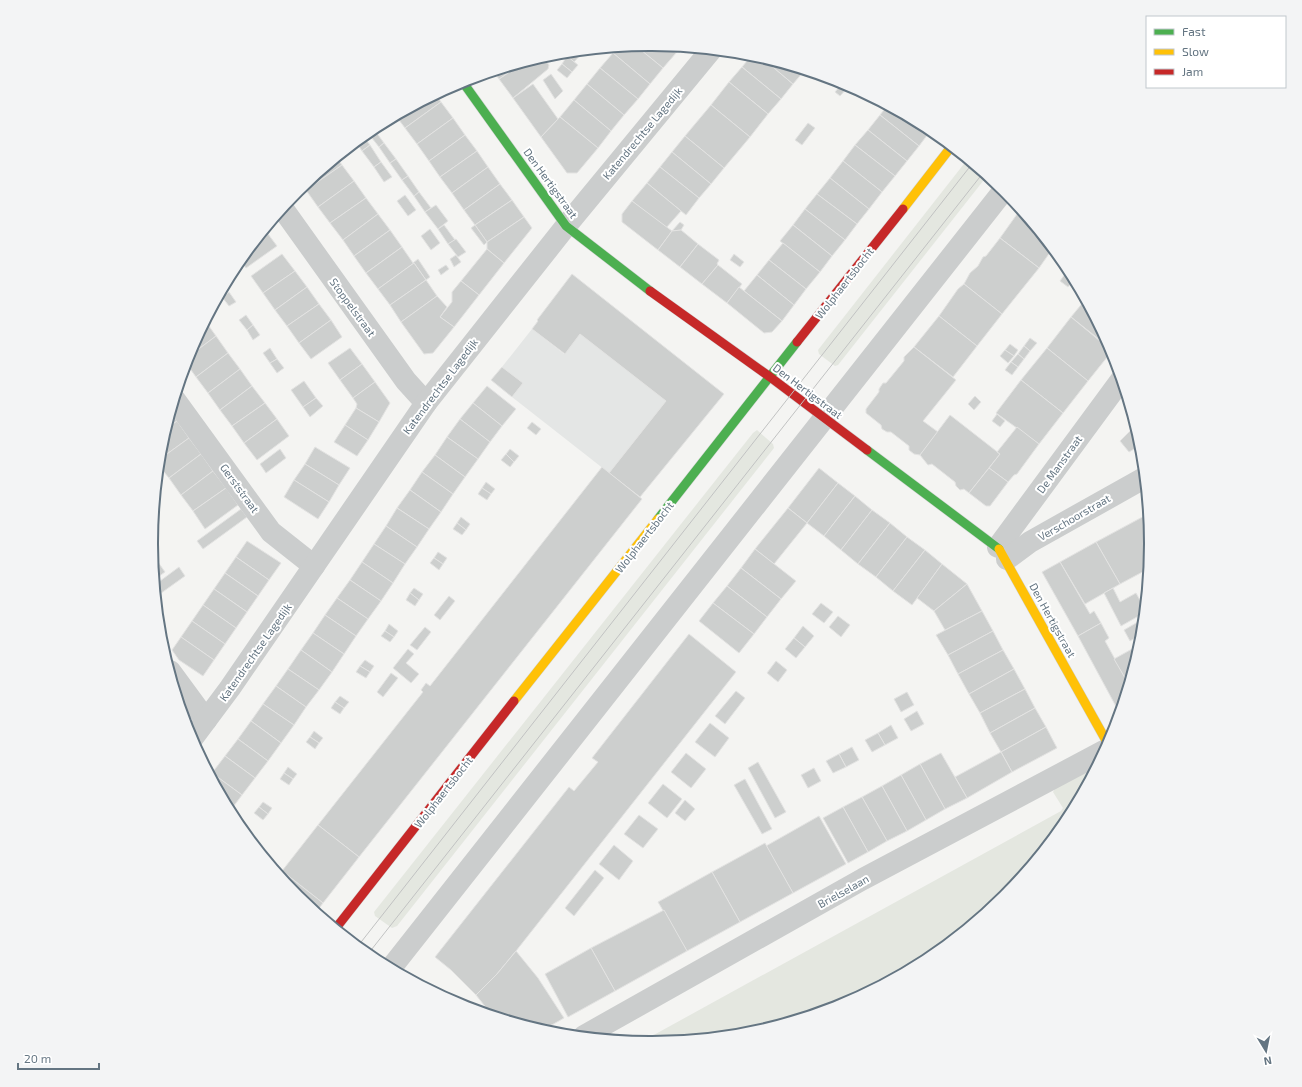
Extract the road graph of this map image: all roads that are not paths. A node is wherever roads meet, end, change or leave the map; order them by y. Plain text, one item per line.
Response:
1 (707, 54) edge
2 (466, 87) edge
3 (948, 151) edge
4 (1000, 196) edge
5 (287, 213) edge
6 (566, 226) junction
7 (770, 377) junction
8 (1117, 386) edge
9 (426, 403) junction
10 (179, 405) edge
11 (824, 419) junction
12 (1139, 481) edge
13 (1002, 553) junction
14 (314, 566) junction
15 (179, 683) edge
16 (206, 720) junction
17 (196, 733) edge
18 (1104, 737) edge
19 (1095, 756) edge
20 (339, 924) edge
21 (394, 964) edge
22 (591, 1032) edge

1 - 6 street, Katendrechtse Lagedijk
2 - 6 street, Den Hertigstraat
3 - 7 street, Wolphaertsbocht
4 - 11 street
5 - 9 street, Stoppelstraat
6 - 7 street, Den Hertigstraat
6 - 9 street, Katendrechtse Lagedijk
7 - 11 street, Den Hertigstraat
7 - 20 street, Wolphaertsbocht
8 - 13 street, De Manstraat
9 - 14 street, Katendrechtse Lagedijk
10 - 14 street, Gerststraat
11 - 13 street, Den Hertigstraat
11 - 21 street
12 - 13 street, Verschoorstraat
13 - 18 street, Den Hertigstraat
14 - 16 street, Katendrechtse Lagedijk
15 - 16 street
16 - 17 street, Katendrechtse Lagedijk
19 - 22 street, Brielselaan

